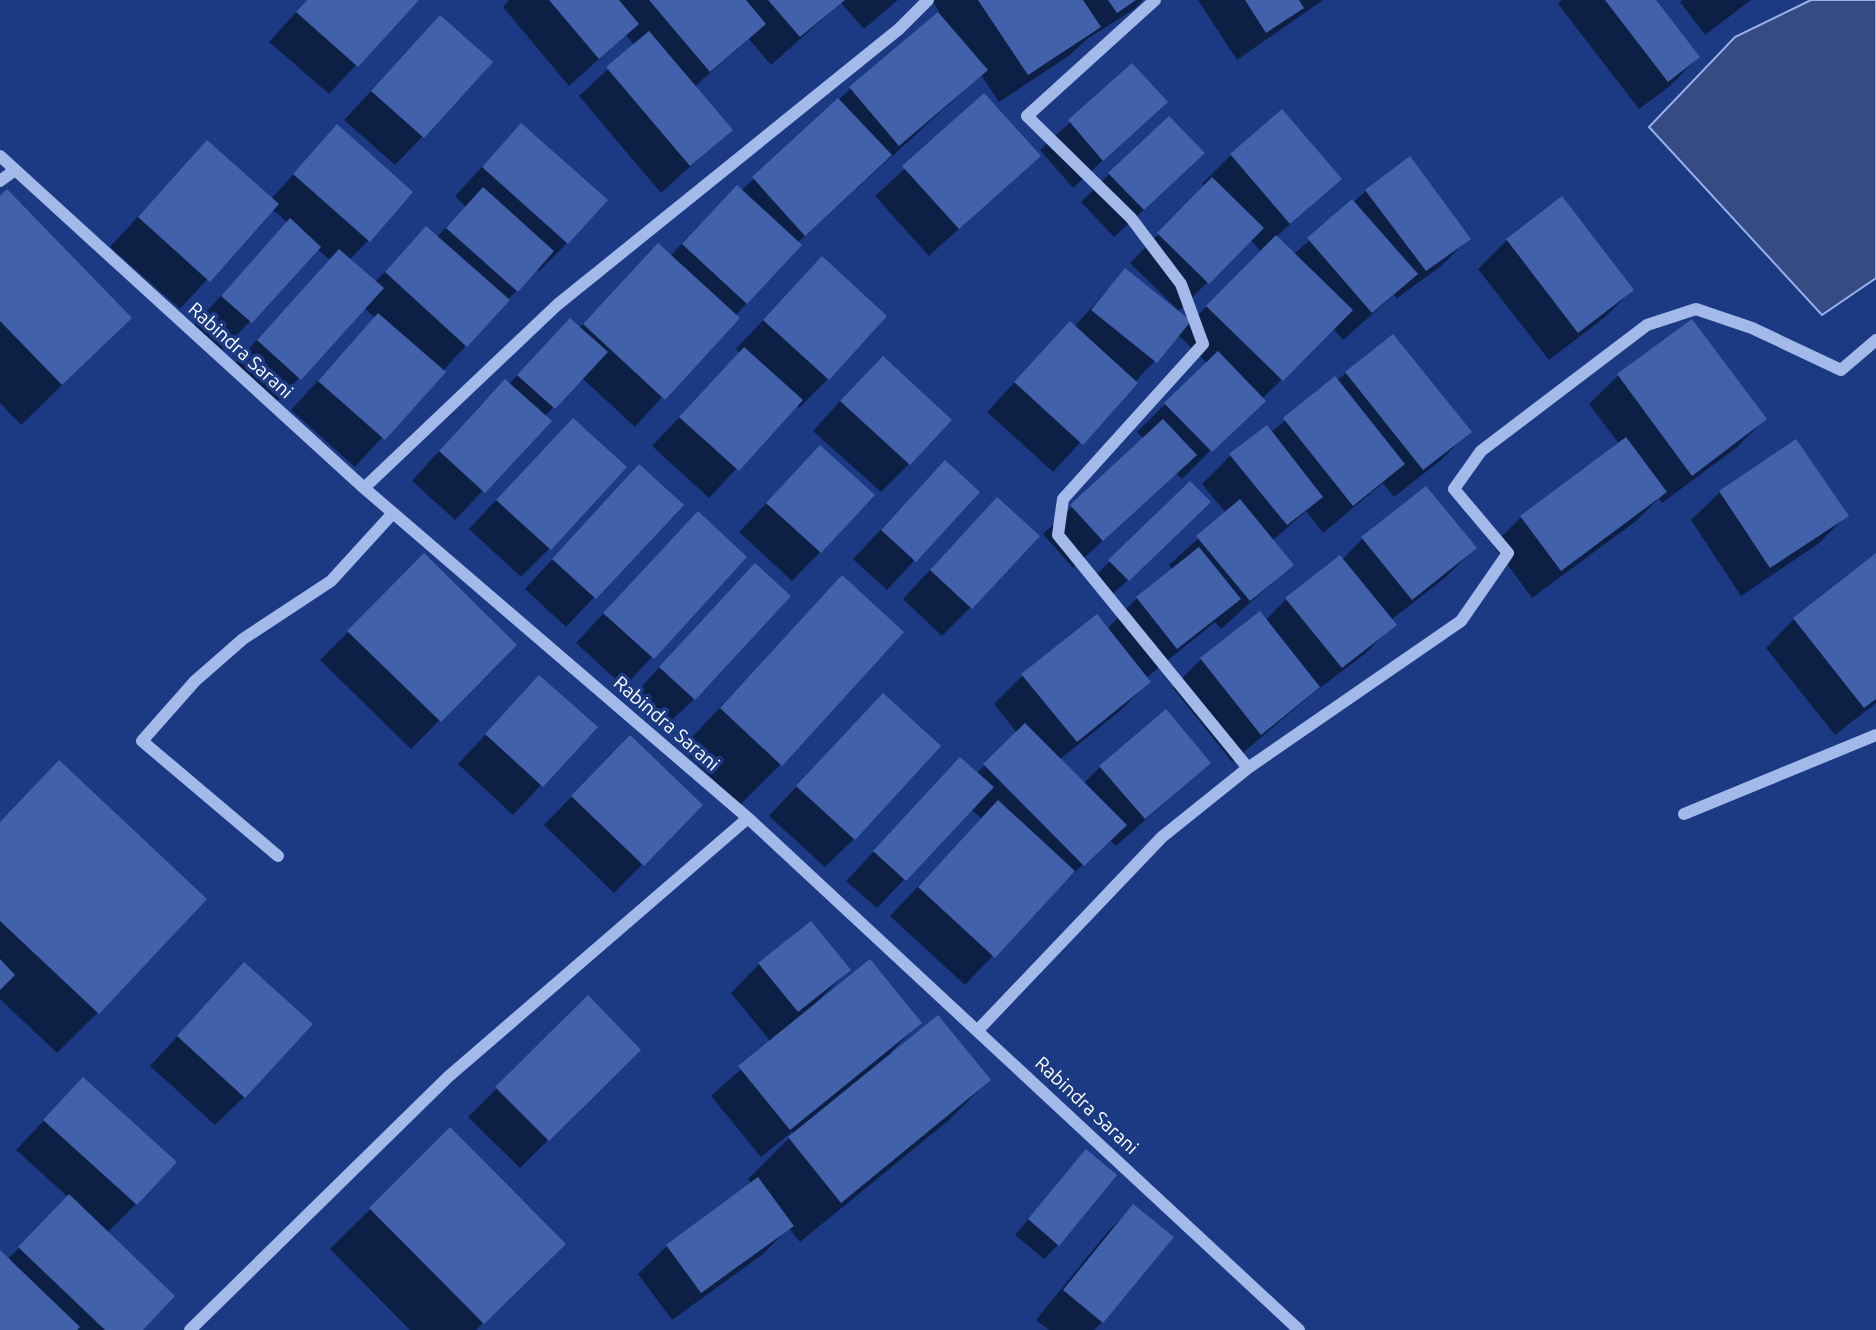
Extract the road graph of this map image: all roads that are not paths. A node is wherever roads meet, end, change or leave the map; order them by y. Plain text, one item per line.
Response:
1 (928, 0) edge
2 (1155, 0) edge
3 (0, 156) edge
4 (15, 170) junction
5 (0, 181) edge
6 (1876, 340) edge
7 (364, 488) junction
8 (393, 513) junction
9 (1876, 735) edge
10 (1248, 768) junction
11 (1684, 814) dead end
12 (748, 818) junction
13 (278, 856) dead end
14 (978, 1030) junction
15 (194, 1329) edge
16 (1299, 1330) edge

1 - 7 street
2 - 10 street
3 - 4 street, Rabindra Sarani
4 - 5 street
4 - 7 street, Rabindra Sarani
6 - 10 street
7 - 8 street, Rabindra Sarani
8 - 12 street, Rabindra Sarani
8 - 13 street
9 - 11 street
10 - 14 street
12 - 14 street, Rabindra Sarani
12 - 15 street
14 - 16 street, Rabindra Sarani

